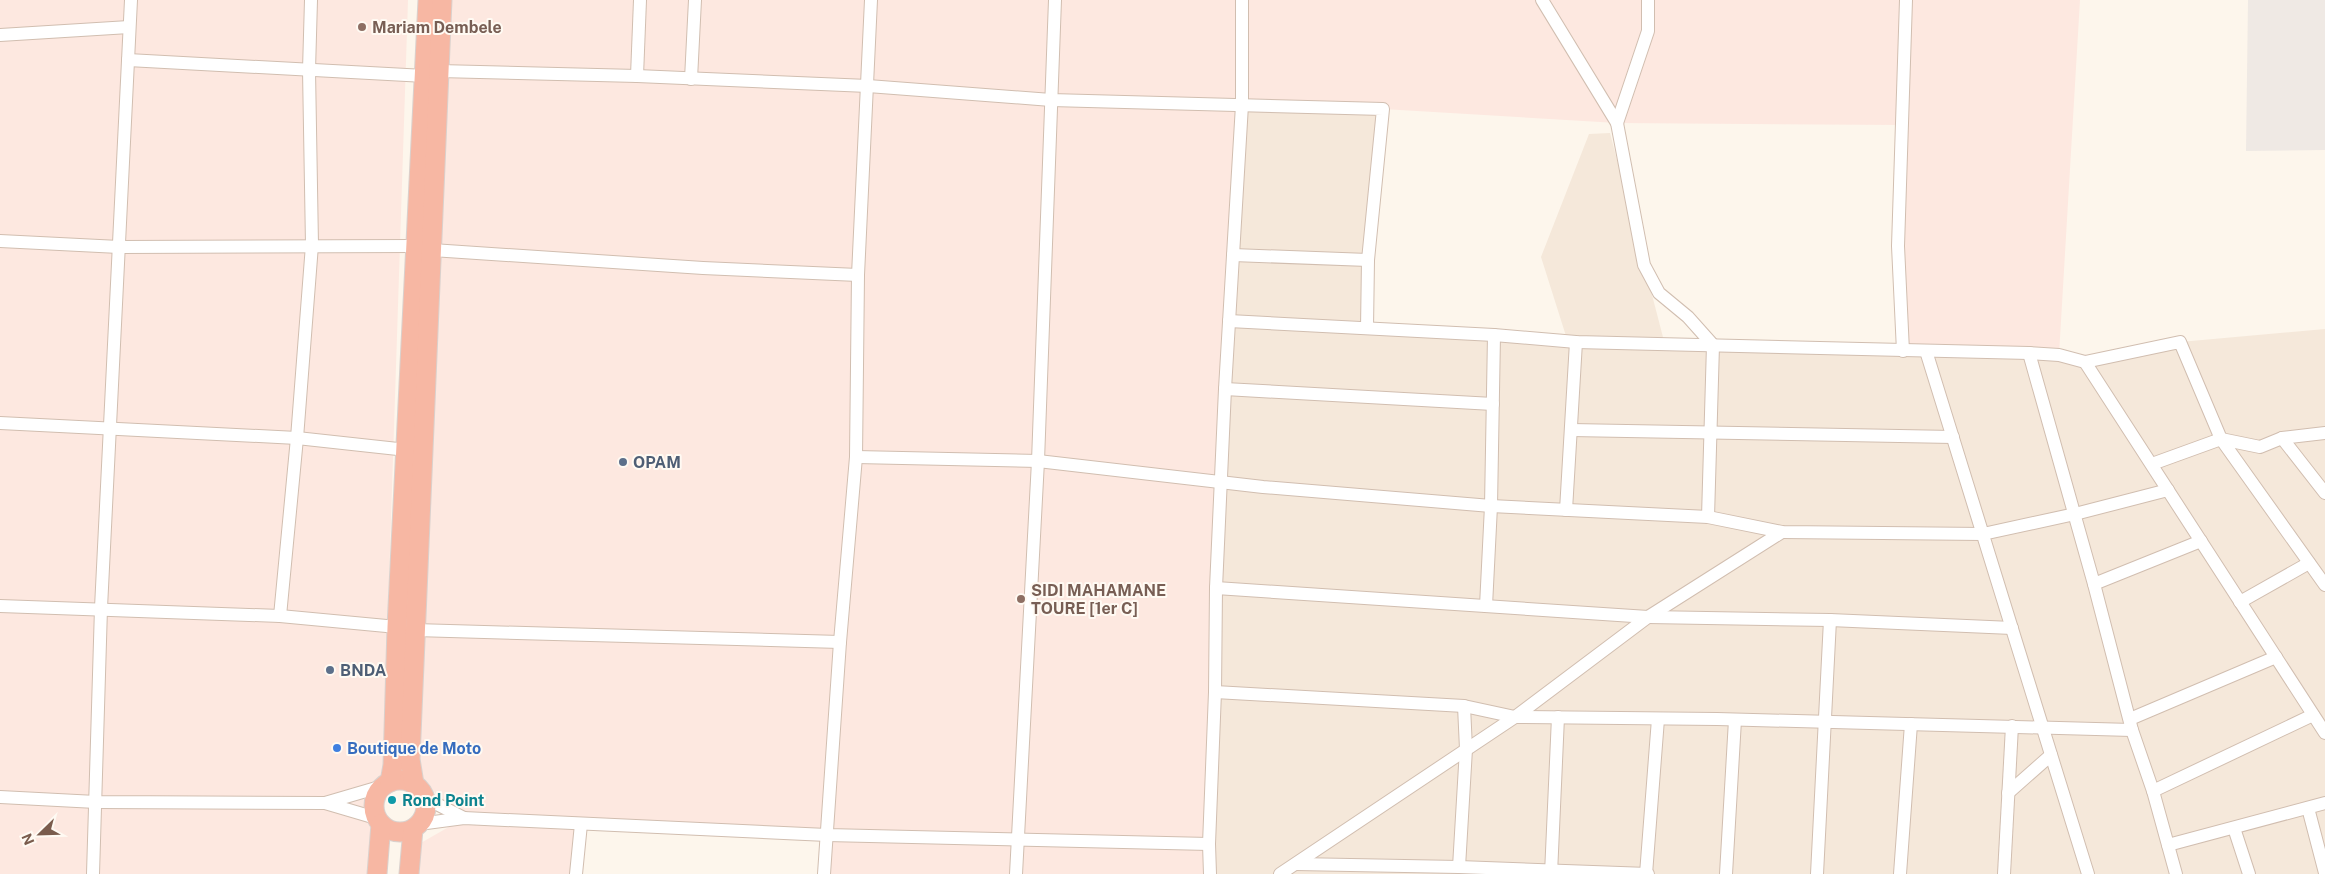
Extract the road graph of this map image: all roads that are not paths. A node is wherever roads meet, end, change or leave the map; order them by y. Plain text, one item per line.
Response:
1 (131, 0) edge
2 (312, 0) edge
3 (428, 0) edge
4 (442, 0) edge
5 (640, 0) edge
6 (695, 0) edge
7 (871, 0) edge
8 (1055, 0) edge
9 (1242, 0) edge
10 (1542, 0) edge
11 (1648, 0) edge
12 (1906, 0) edge
13 (130, 27) junction
14 (0, 35) edge
15 (128, 60) junction
16 (309, 70) junction
17 (432, 73) junction
18 (637, 76) junction
19 (691, 79) junction
20 (868, 86) junction
21 (1051, 100) junction
22 (1242, 105) junction
23 (1617, 123) junction
24 (0, 241) edge
25 (312, 245) junction
26 (119, 247) junction
27 (423, 248) junction
28 (1233, 255) junction
29 (1368, 260) junction
30 (858, 275) junction
31 (1229, 321) junction
32 (1367, 328) junction
33 (1494, 335) junction
34 (1576, 342) junction
35 (1713, 345) junction
36 (1903, 351) junction
37 (1926, 351) junction
38 (2030, 353) junction
39 (2086, 362) junction
40 (1225, 389) junction
41 (1493, 404) junction
42 (0, 423) edge
43 (109, 429) junction
44 (1571, 430) junction
45 (1710, 431) junction
46 (2325, 433) edge
47 (1952, 437) junction
48 (297, 438) junction
49 (2282, 438) junction
50 (2221, 439) junction
51 (407, 450) junction
52 (856, 457) junction
53 (1038, 461) junction
54 (2152, 464) junction
55 (1221, 482) junction
56 (2168, 490) junction
57 (2325, 493) edge
58 (1491, 506) junction
59 (1566, 510) junction
60 (2075, 514) junction
61 (1708, 517) junction
62 (1782, 532) junction
63 (1983, 534) junction
64 (2201, 541) junction
65 (2309, 563) junction
66 (2094, 584) junction
67 (2325, 585) edge
68 (1216, 588) junction
69 (2240, 602) junction
70 (0, 606) edge
71 (1486, 606) junction
72 (101, 608) junction
73 (280, 616) junction
74 (1648, 616) junction
75 (1830, 620) junction
76 (406, 628) junction
77 (2012, 628) junction
78 (840, 642) junction
79 (2276, 657) junction
80 (1215, 692) junction
81 (1464, 706) junction
82 (2313, 715) junction
83 (1514, 716) junction
84 (1558, 717) junction
85 (1658, 718) junction
86 (1735, 720) junction
87 (1825, 723) junction
88 (1911, 724) junction
89 (2131, 724) junction
90 (2012, 726) junction
91 (2042, 727) junction
92 (2325, 732) edge
93 (1466, 749) junction
94 (2051, 755) junction
95 (386, 784) junction
96 (419, 791) junction
97 (2153, 791) junction
98 (2008, 793) junction
99 (0, 797) edge
100 (96, 802) junction
101 (325, 803) junction
102 (2325, 803) edge
103 (2308, 808) junction
104 (464, 818) junction
105 (378, 821) junction
106 (581, 824) junction
107 (416, 826) junction
108 (2234, 828) junction
109 (827, 836) junction
110 (1017, 840) junction
111 (1209, 844) junction
112 (2168, 845) junction
113 (1459, 867) junction
114 (1296, 869) edge
115 (1551, 872) edge
116 (2325, 873) edge
117 (93, 874) edge
118 (377, 874) edge
119 (409, 874) edge
120 (576, 874) edge
121 (824, 874) edge
122 (1016, 874) edge
123 (1210, 874) edge
124 (1280, 874) edge
125 (1647, 874) edge
126 (1726, 874) edge
127 (1817, 874) edge
128 (1900, 874) edge
129 (2004, 874) edge
130 (2088, 874) edge
131 (2176, 874) edge
132 (2248, 874) edge

1 - 13 street
2 - 16 street
3 - 17 highway
4 - 17 highway
5 - 18 street
6 - 19 street
7 - 20 street
8 - 21 street
9 - 22 street
10 - 23 street
11 - 23 street
12 - 36 street
13 - 14 street
13 - 15 street
15 - 16 street
15 - 26 street
16 - 17 street
16 - 25 street
17 - 18 street
17 - 27 highway
18 - 19 street
19 - 20 street
20 - 21 street
20 - 30 street
21 - 22 street
21 - 53 street
22 - 28 street
22 - 29 street
23 - 35 street
24 - 26 street
25 - 26 street
25 - 27 street
25 - 48 street
26 - 43 street
27 - 30 street
27 - 51 highway
27 - 76 highway
28 - 29 street
28 - 31 street
29 - 32 street
30 - 52 street
31 - 32 street
31 - 40 street
32 - 33 street
33 - 34 street
33 - 41 street
34 - 35 street
34 - 44 street
35 - 36 street
35 - 45 street
36 - 37 street
37 - 38 street
37 - 47 street
38 - 39 street
38 - 60 street
39 - 50 street
39 - 54 street
40 - 41 street
40 - 55 street
41 - 58 street
42 - 43 street
43 - 48 street
43 - 72 street
44 - 45 street
44 - 59 street
45 - 47 street
45 - 61 street
46 - 49 street
47 - 63 street
48 - 51 street
48 - 73 street
49 - 50 street
49 - 57 street
50 - 54 street
50 - 65 street
51 - 76 highway
52 - 53 street
52 - 78 street
53 - 55 street
53 - 110 street
54 - 56 street
55 - 58 street
55 - 68 street
56 - 60 street
56 - 64 street
58 - 59 street
58 - 71 street
59 - 61 street
60 - 63 street
60 - 66 street
61 - 62 street
62 - 63 street
62 - 74 street
63 - 77 street
64 - 66 street
64 - 69 street
65 - 67 street
65 - 69 street
66 - 89 street
68 - 71 street
68 - 80 street
69 - 79 street
70 - 72 street
71 - 74 street
72 - 73 street
72 - 100 street
73 - 76 street
74 - 75 street
74 - 83 street
75 - 77 street
75 - 87 street
76 - 78 street
76 - 95 highway
76 - 96 highway
77 - 91 street
78 - 109 street
79 - 82 street
79 - 89 street
80 - 81 street
80 - 111 street
81 - 83 street
81 - 93 street
82 - 92 street
82 - 97 street
83 - 84 street
83 - 93 street
84 - 85 street
84 - 115 street
85 - 86 street
85 - 125 street
86 - 87 street
86 - 126 street
87 - 88 street
87 - 127 street
88 - 90 street
88 - 128 street
89 - 91 street
89 - 97 street
90 - 91 street
90 - 98 street
91 - 94 street
93 - 113 street
93 - 114 street
94 - 98 street
94 - 130 street
95 - 96 highway
95 - 101 street
95 - 105 highway
96 - 104 street
96 - 107 highway
97 - 112 street
98 - 129 street
99 - 100 street
100 - 101 street
100 - 117 street
101 - 105 street
102 - 103 street
103 - 108 street
103 - 116 street
104 - 106 street
104 - 107 street
105 - 107 highway
105 - 118 highway
106 - 109 street
106 - 120 street
107 - 119 highway
108 - 112 street
108 - 132 street
109 - 110 street
109 - 121 street
110 - 111 street
110 - 122 street
111 - 123 street
112 - 131 street
113 - 114 street
113 - 115 street
114 - 124 street
115 - 125 street

